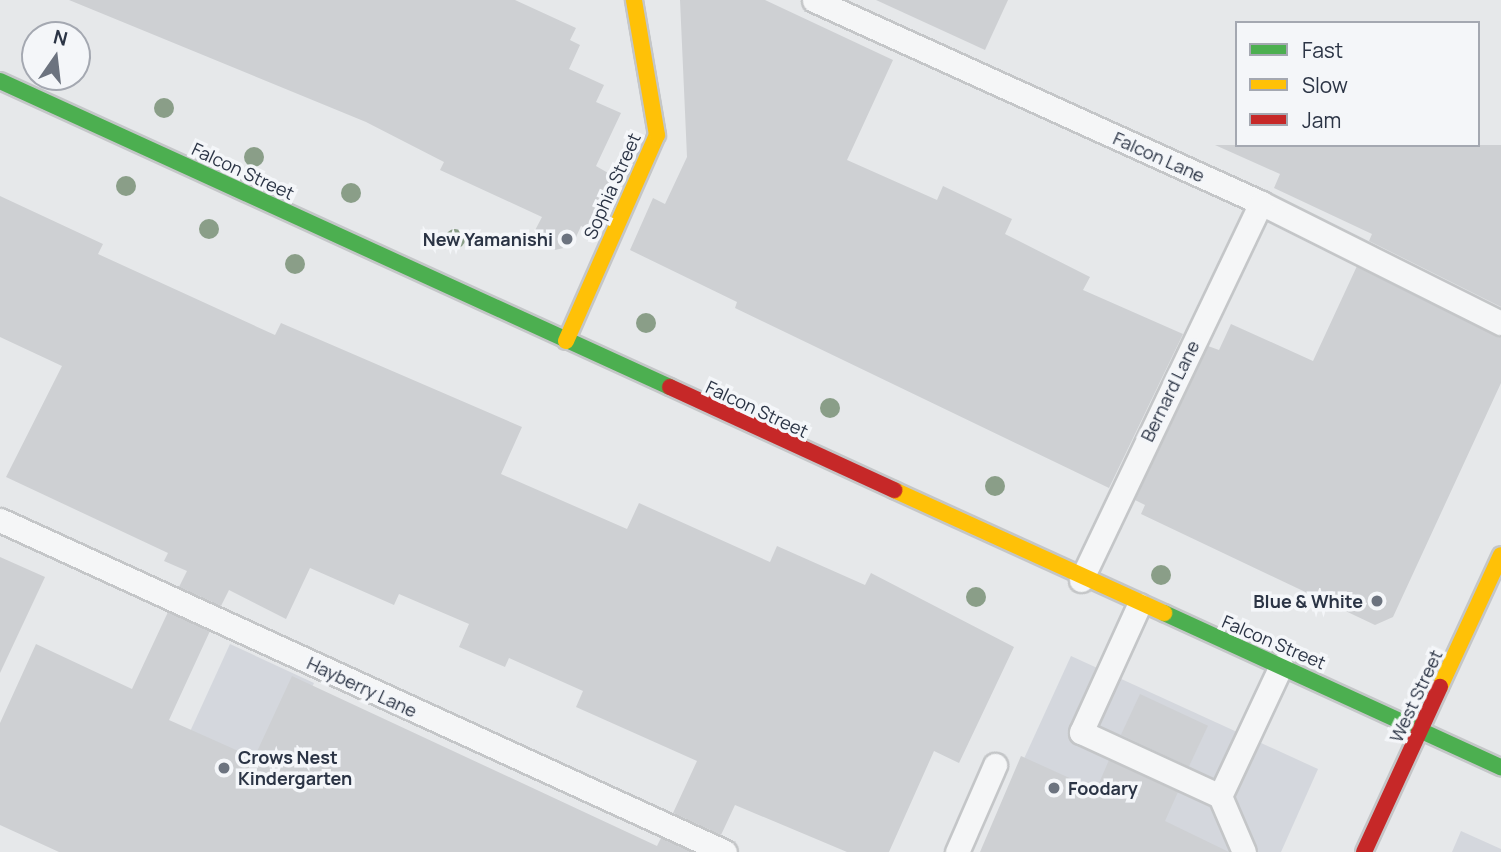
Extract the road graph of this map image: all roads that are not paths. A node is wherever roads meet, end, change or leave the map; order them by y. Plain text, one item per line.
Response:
1 (634, 0) edge
2 (814, 0) edge
3 (0, 80) edge
4 (1261, 203) junction
5 (1501, 323) edge
6 (566, 341) junction
7 (0, 520) edge
8 (1501, 555) edge
9 (1081, 580) junction
10 (1139, 605) junction
11 (1281, 666) junction
12 (1421, 730) junction
13 (995, 765) dead end
14 (1501, 767) edge
15 (1220, 796) junction
16 (725, 852) edge
17 (957, 852) edge
18 (1244, 852) edge
19 (1364, 852) edge

1 - 6 main road, Sophia Street
2 - 4 lane, Falcon Lane
3 - 6 main road, Falcon Street
4 - 5 lane, Falcon Lane
4 - 9 lane, Bernard Lane
6 - 9 main road, Falcon Street
7 - 16 lane, Hayberry Lane
8 - 12 main road, West Street
9 - 10 main road, Falcon Street
10 - 11 main road, Falcon Street
10 - 15 lane
11 - 12 main road, Falcon Street
11 - 15 lane
12 - 14 main road, Falcon Street
12 - 19 main road, West Street
13 - 17 lane
15 - 18 lane

